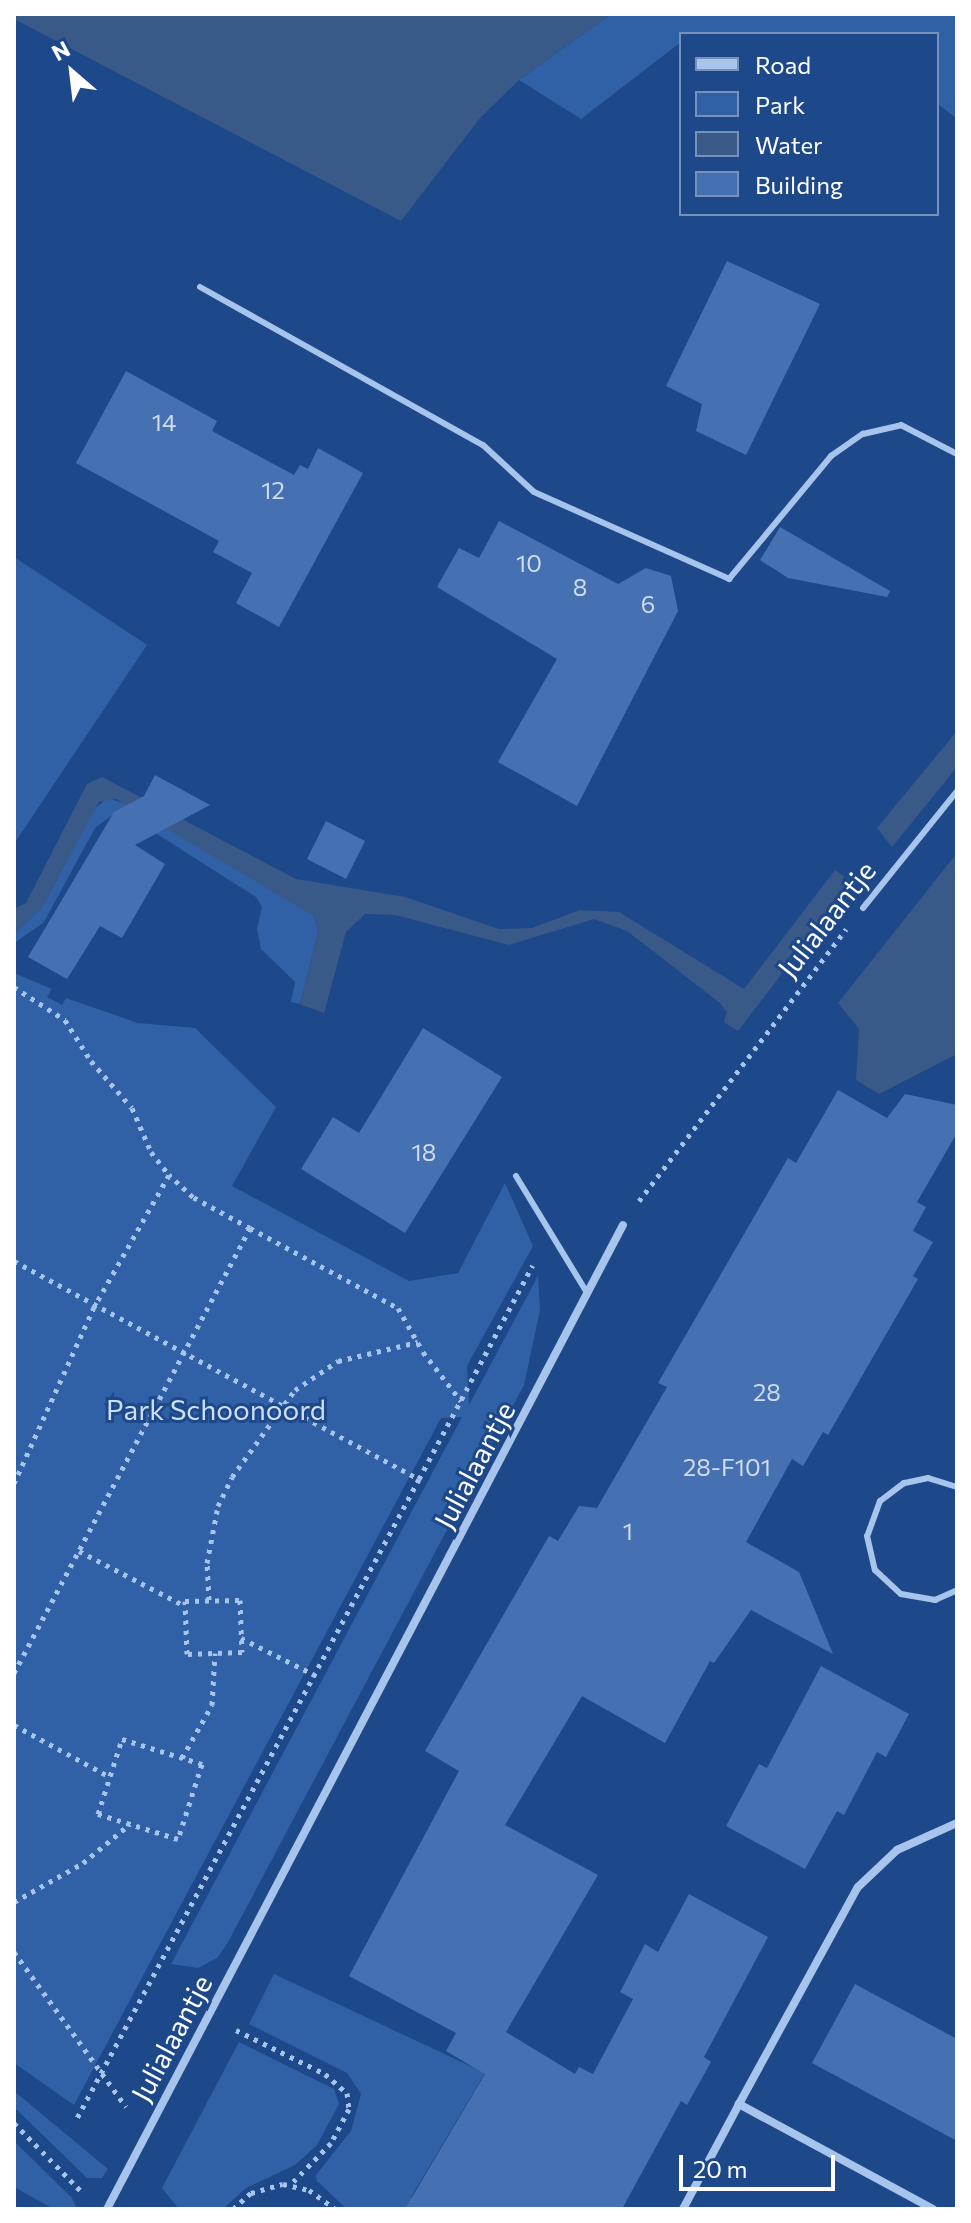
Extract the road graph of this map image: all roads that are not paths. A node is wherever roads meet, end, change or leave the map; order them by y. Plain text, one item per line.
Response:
1 (200, 287) dead end
2 (957, 454) edge
3 (957, 791) edge
4 (863, 908) road end
5 (516, 1176) dead end
6 (623, 1225) road end
7 (587, 1293) junction
8 (957, 1487) edge
9 (957, 1590) edge
10 (957, 1823) edge
11 (739, 2104) junction
12 (107, 2209) edge
13 (683, 2209) edge
14 (933, 2209) edge

1 - 2 lane
3 - 4 lane, Julialaantje
5 - 7 lane
6 - 7 street, Julialaantje
7 - 12 street, Julialaantje
8 - 9 lane
10 - 11 street
11 - 13 street
11 - 14 street

